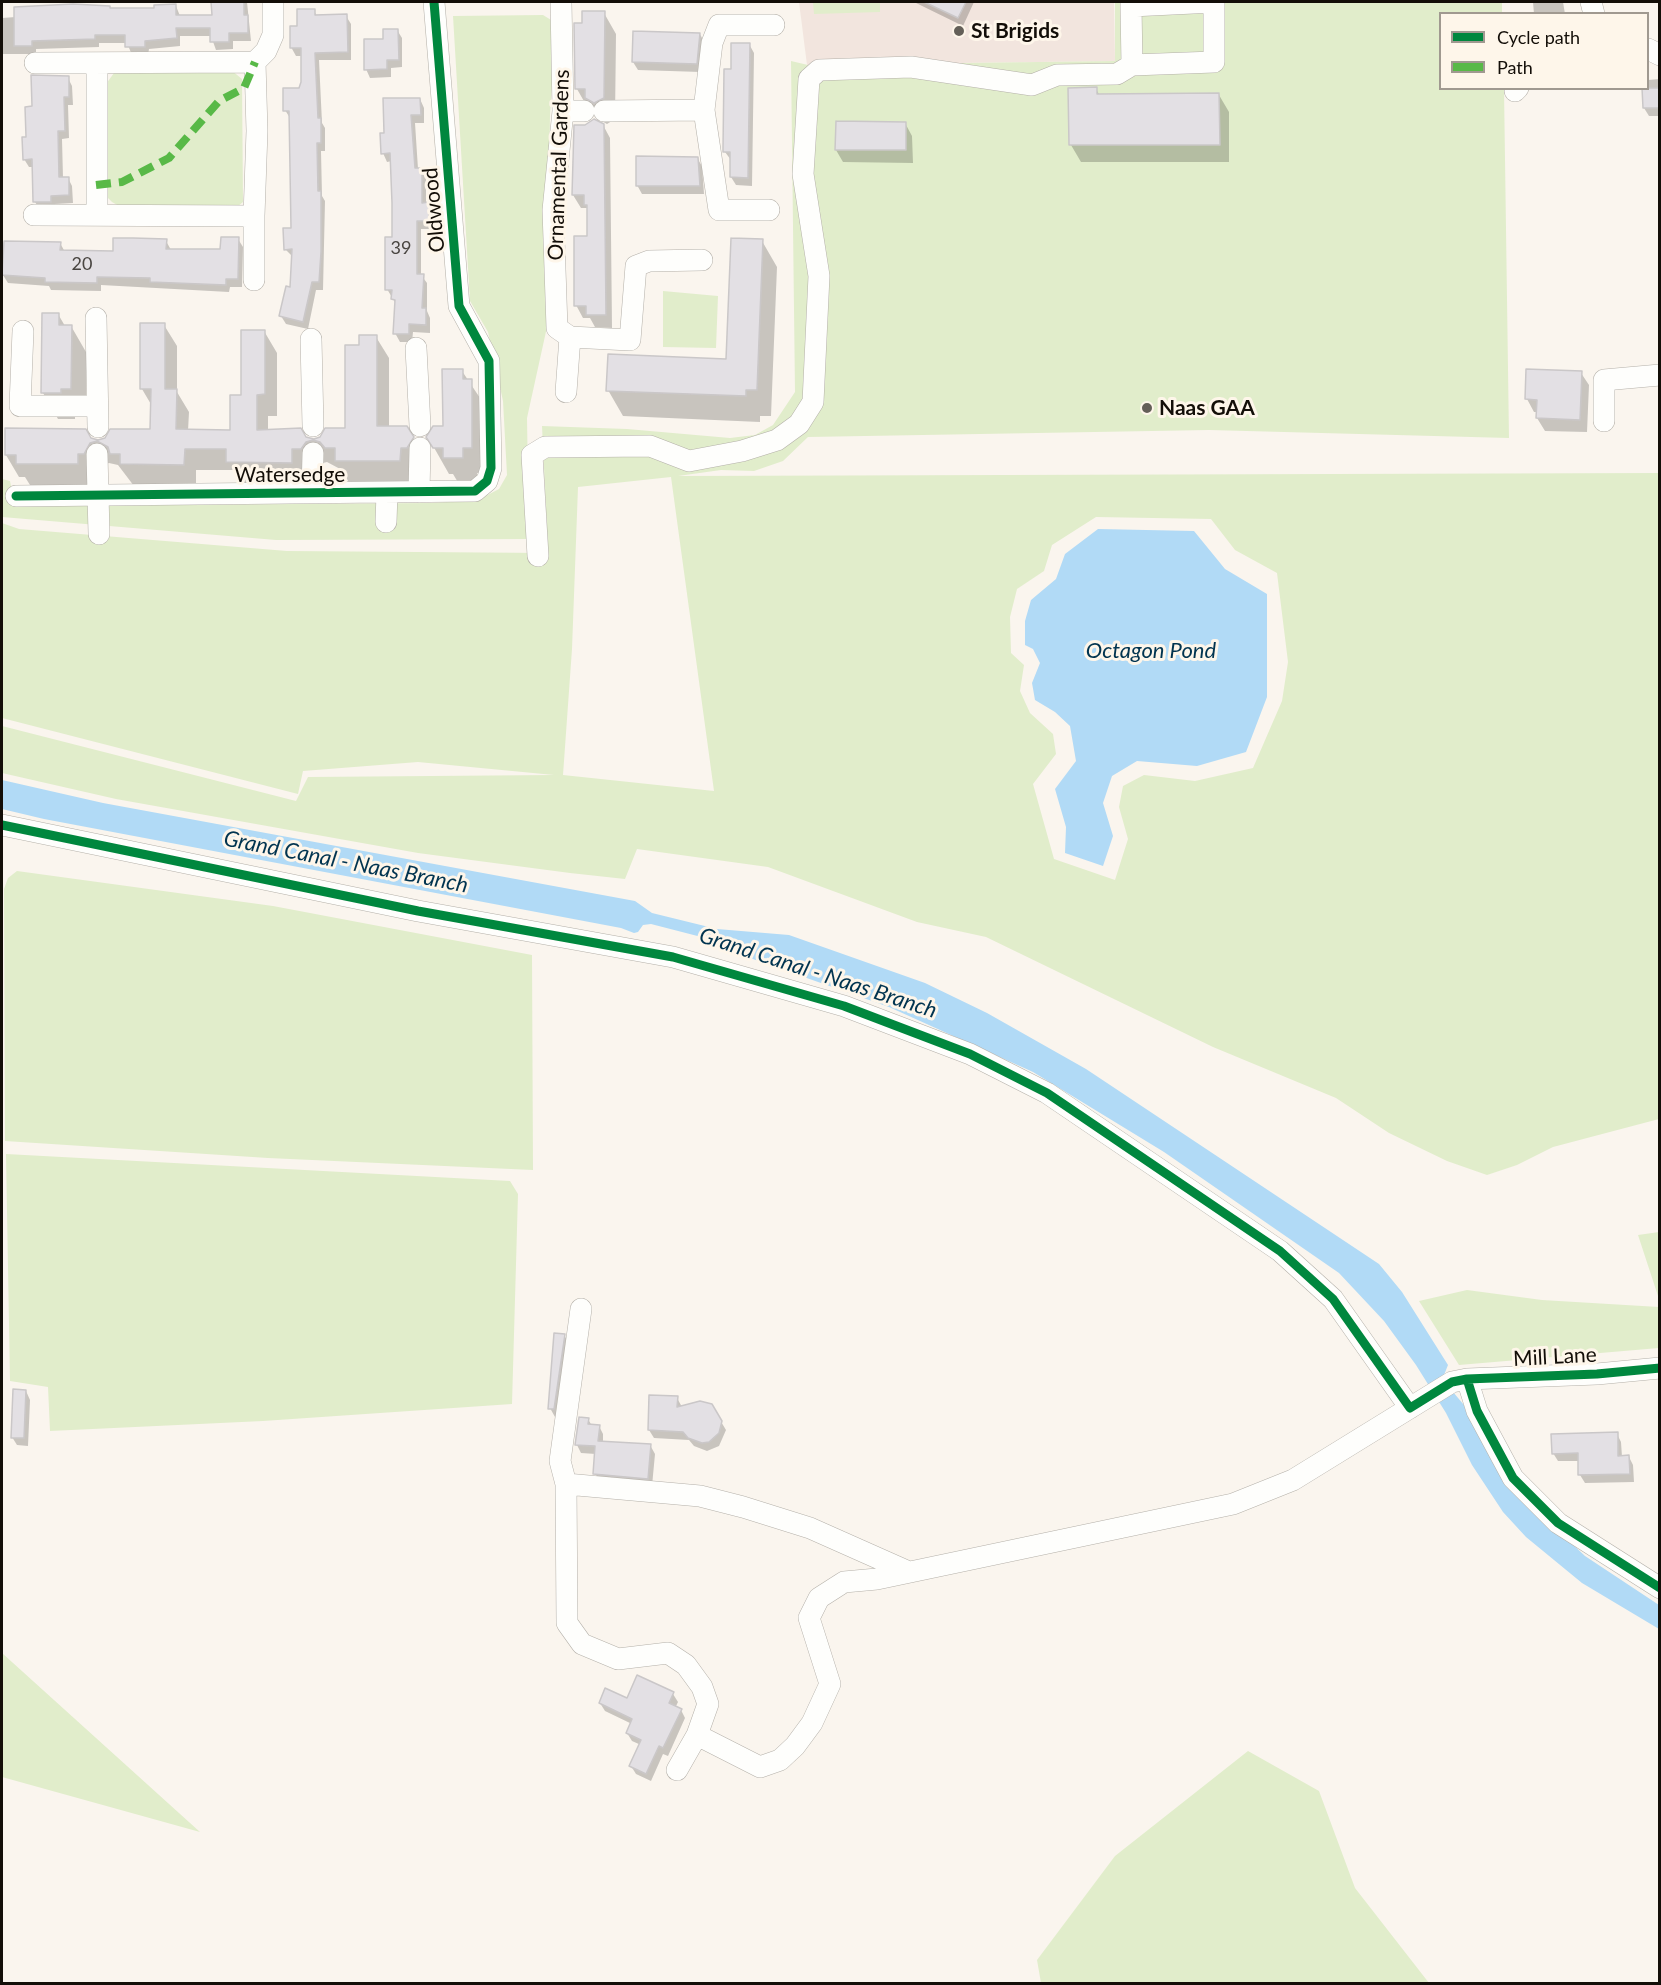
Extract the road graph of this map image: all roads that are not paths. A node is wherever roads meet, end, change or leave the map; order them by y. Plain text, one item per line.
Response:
1 (273, 2) edge
2 (434, 2) edge
3 (561, 2) edge
4 (1131, 4) edge
5 (774, 25) dead end
6 (255, 62) junction
7 (35, 63) dead end
8 (97, 65) junction
9 (1132, 65) junction
10 (704, 110) junction
11 (563, 111) junction
12 (769, 210) dead end
13 (34, 215) dead end
14 (97, 215) junction
15 (254, 216) junction
16 (702, 260) dead end
17 (254, 280) dead end
18 (96, 318) dead end
19 (23, 331) dead end
20 (570, 337) junction
21 (311, 339) dead end
22 (416, 348) dead end
23 (1659, 375) edge
24 (566, 392) dead end
25 (491, 408) joint
26 (1605, 421) dead end
27 (313, 426) dead end
28 (420, 426) dead end
29 (420, 448) dead end
30 (313, 453) dead end
31 (97, 454) dead end
32 (419, 492) junction
33 (312, 493) junction
34 (387, 493) junction
35 (99, 495) junction
36 (16, 496) dead end
37 (386, 522) dead end
38 (99, 534) dead end
39 (538, 556) dead end
40 (2, 825) edge
41 (581, 1310) dead end
42 (1659, 1368) edge
43 (1460, 1381) junction
44 (1410, 1408) junction
45 (566, 1484) junction
46 (909, 1572) junction
47 (1659, 1588) edge
48 (696, 1735) junction
49 (677, 1770) dead end

1 - 6 street
2 - 25 street, Oldwood
3 - 11 street, Ornamental Gardens
4 - 9 street
4 - 9 street
5 - 10 street
6 - 8 street
6 - 15 street
7 - 8 street
8 - 14 street
9 - 39 street
10 - 11 street
10 - 12 street
11 - 20 street, Ornamental Gardens
13 - 14 street
14 - 15 street
15 - 17 street
16 - 20 street
18 - 19 street
20 - 24 street
21 - 27 street
22 - 28 street
23 - 26 street
25 - 32 street, Watersedge
29 - 32 street
30 - 33 street, Watersedge
31 - 35 street
32 - 34 street, Watersedge
33 - 34 street, Watersedge
33 - 35 street, Watersedge
34 - 37 street
35 - 36 street, Watersedge
35 - 38 street
40 - 44 street
41 - 45 street
42 - 43 street, Mill Lane
43 - 44 street
43 - 47 street
44 - 46 street
45 - 46 street
45 - 48 street
46 - 48 street
48 - 49 street

